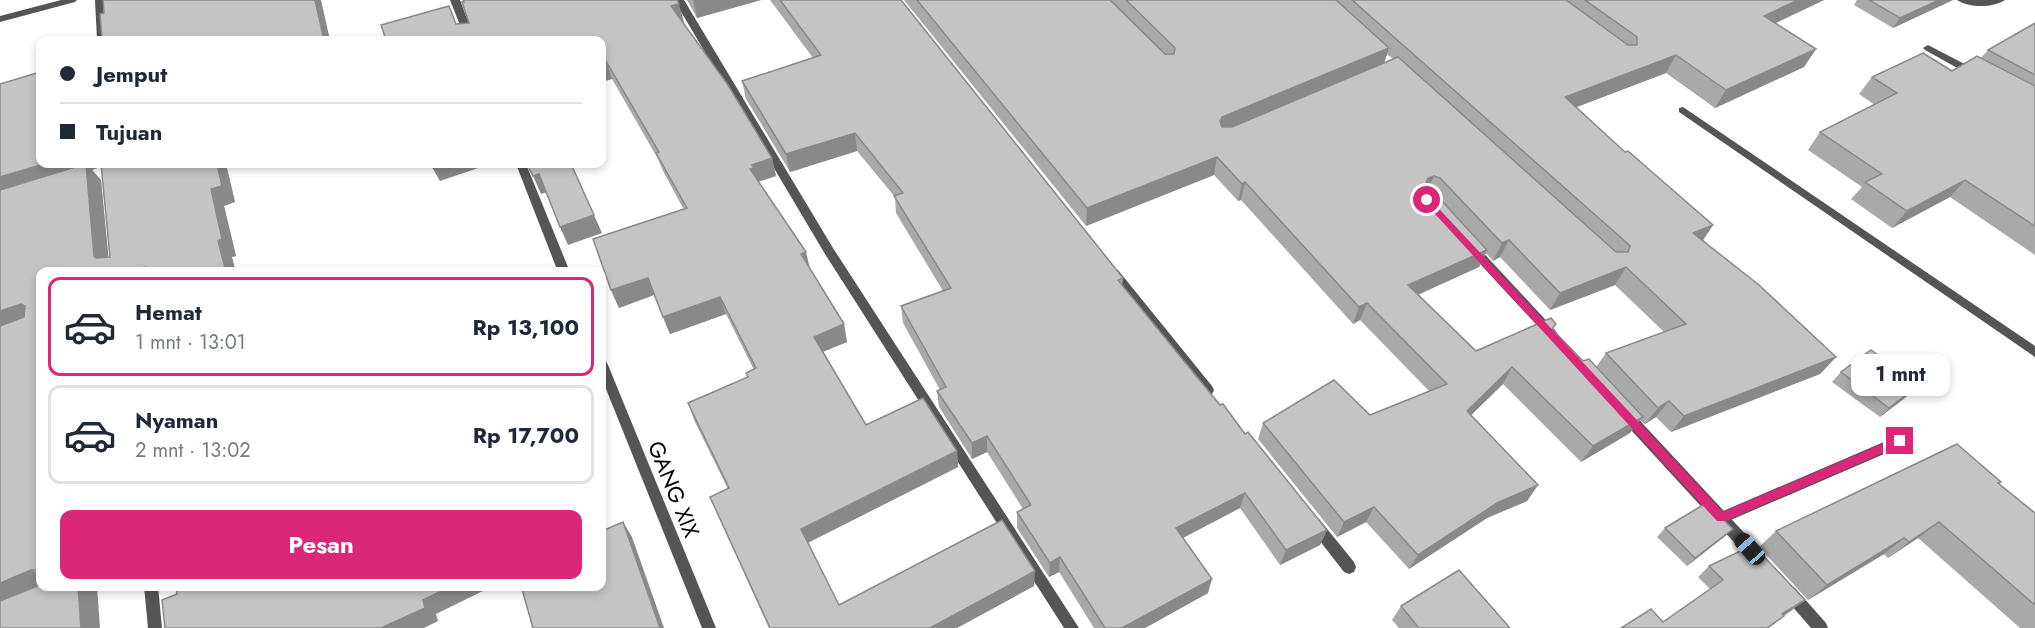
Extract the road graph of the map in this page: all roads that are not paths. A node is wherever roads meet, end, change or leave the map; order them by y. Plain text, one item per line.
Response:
1 (72, 0) edge
2 (100, 0) edge
3 (455, 0) edge
4 (679, 0) edge
5 (1962, 0) edge
6 (2000, 0) edge
7 (0, 19) edge
8 (102, 36) edge
9 (469, 36) edge
10 (1928, 48) dead end
11 (1986, 81) edge
12 (1683, 110) dead end
13 (523, 168) edge
14 (1467, 243) edge
15 (1104, 260) edge
16 (562, 267) edge
17 (1562, 346) edge
18 (2035, 352) edge
19 (606, 375) edge
20 (1215, 400) edge
21 (1618, 406) edge
22 (1900, 441) dead end
23 (1305, 511) edge
24 (1721, 518) junction
25 (1349, 567) dead end
26 (1768, 569) edge
27 (1783, 586) edge
28 (151, 591) edge
29 (155, 628) edge
30 (709, 628) edge
31 (1072, 628) edge
32 (1821, 628) edge

1 - 7 street
2 - 8 street
3 - 9 street
4 - 31 street
5 - 6 street
10 - 11 street
12 - 18 street
13 - 16 street
14 - 17 street
15 - 20 street
19 - 30 street, GANG XIX
21 - 24 street
22 - 24 street
23 - 25 street
24 - 26 street
27 - 32 street
28 - 29 street

